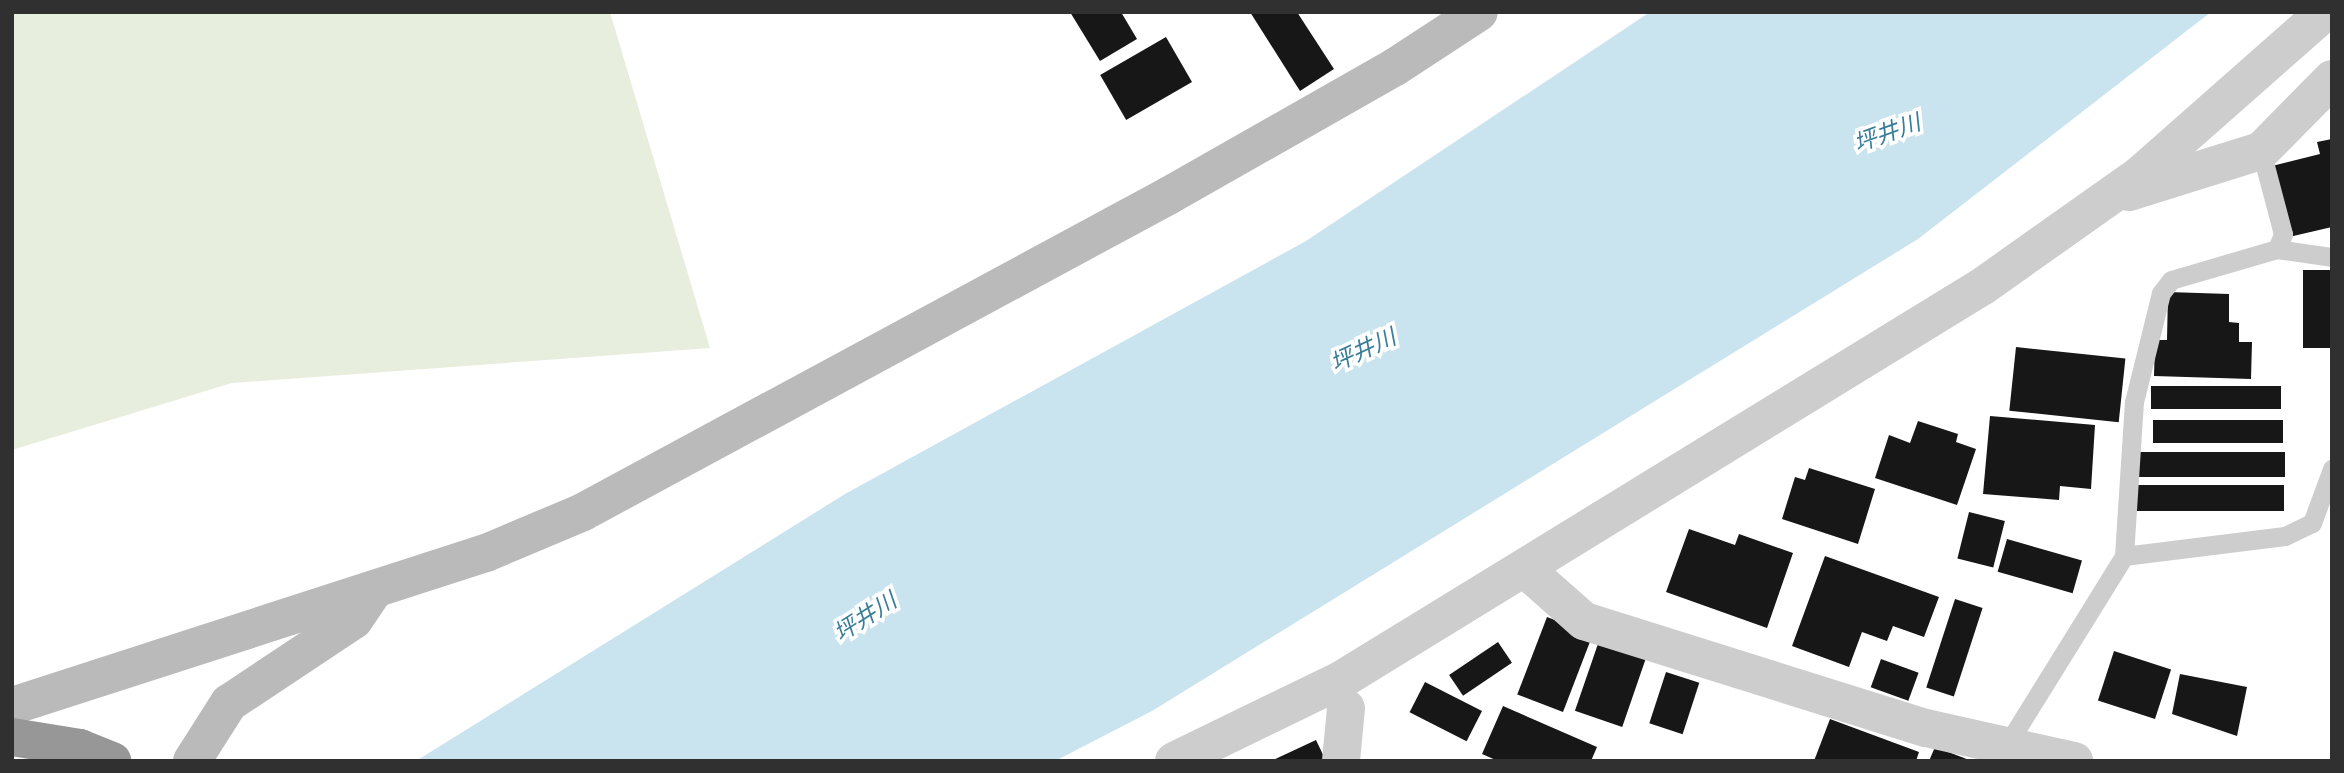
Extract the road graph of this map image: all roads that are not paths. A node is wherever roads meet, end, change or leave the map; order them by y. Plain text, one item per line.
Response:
1 (1479, 12) edge
2 (2325, 12) edge
3 (2332, 79) edge
4 (2261, 150) junction
5 (2103, 200) junction
6 (2277, 249) junction
7 (2332, 257) edge
8 (2332, 469) edge
9 (2124, 556) junction
10 (1524, 568) junction
11 (374, 590) junction
12 (12, 706) edge
13 (1346, 708) dead end
14 (12, 737) edge
15 (2003, 755) edge
16 (113, 761) edge
17 (192, 761) edge
18 (1174, 761) edge
19 (1341, 761) edge
20 (2074, 761) edge

1 - 11 street
2 - 5 street
3 - 4 street
4 - 5 street
4 - 6 lane
5 - 10 street
6 - 7 lane
6 - 9 lane
8 - 9 lane
9 - 15 lane
10 - 15 street
10 - 18 street
11 - 12 street
11 - 17 street
13 - 19 street
14 - 16 highway
15 - 20 street

